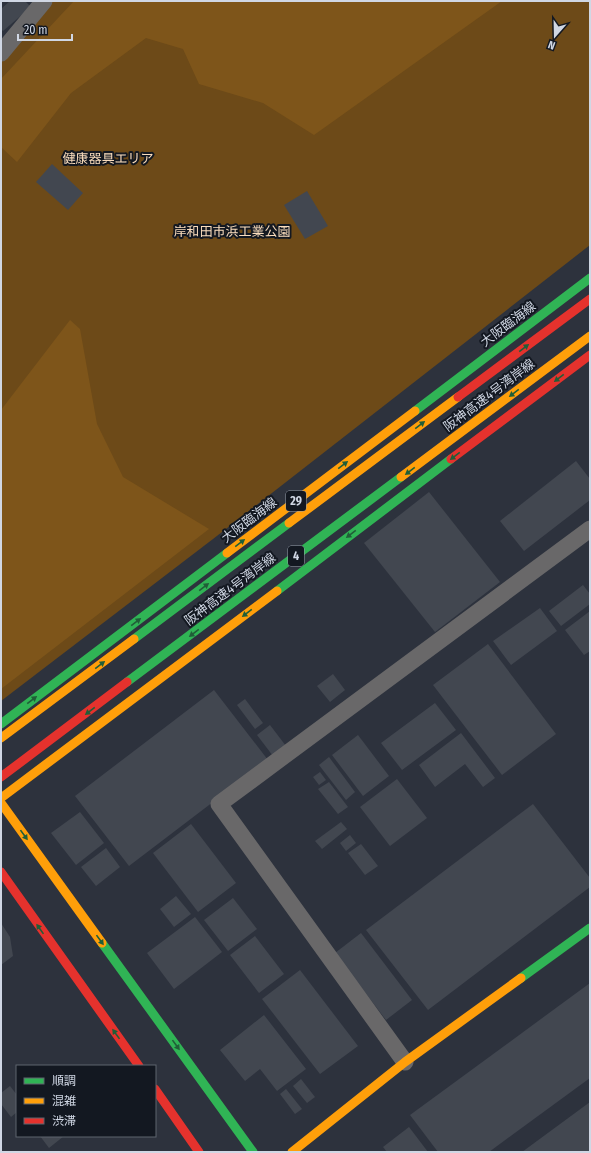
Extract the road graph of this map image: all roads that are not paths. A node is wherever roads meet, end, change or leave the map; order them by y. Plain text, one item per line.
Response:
1 (44, 1) edge
2 (1, 53) edge
3 (590, 278) edge
4 (590, 298) edge
5 (590, 336) edge
6 (590, 354) edge
7 (590, 528) edge
8 (1, 724) edge
9 (1, 738) edge
10 (1, 777) edge
11 (1, 798) edge
12 (1, 803) edge
13 (1, 872) edge
14 (590, 928) edge
15 (405, 1062) junction
16 (138, 1065) edge
17 (156, 1090) edge
18 (156, 1096) edge
19 (186, 1152) edge
20 (200, 1152) edge
21 (253, 1152) edge
22 (292, 1152) edge

1 - 2 street
8 -> 3 main road, 大阪臨海線 / 29
9 -> 4 main road, 阪神高速4号湾岸線 / 4
5 -> 10 main road, 阪神高速4号湾岸線 / 4
6 -> 11 main road
7 - 15 street
12 -> 21 main road
16 -> 13 main road
14 - 15 main road
15 - 22 main road
17 - 20 main road
18 - 19 street

